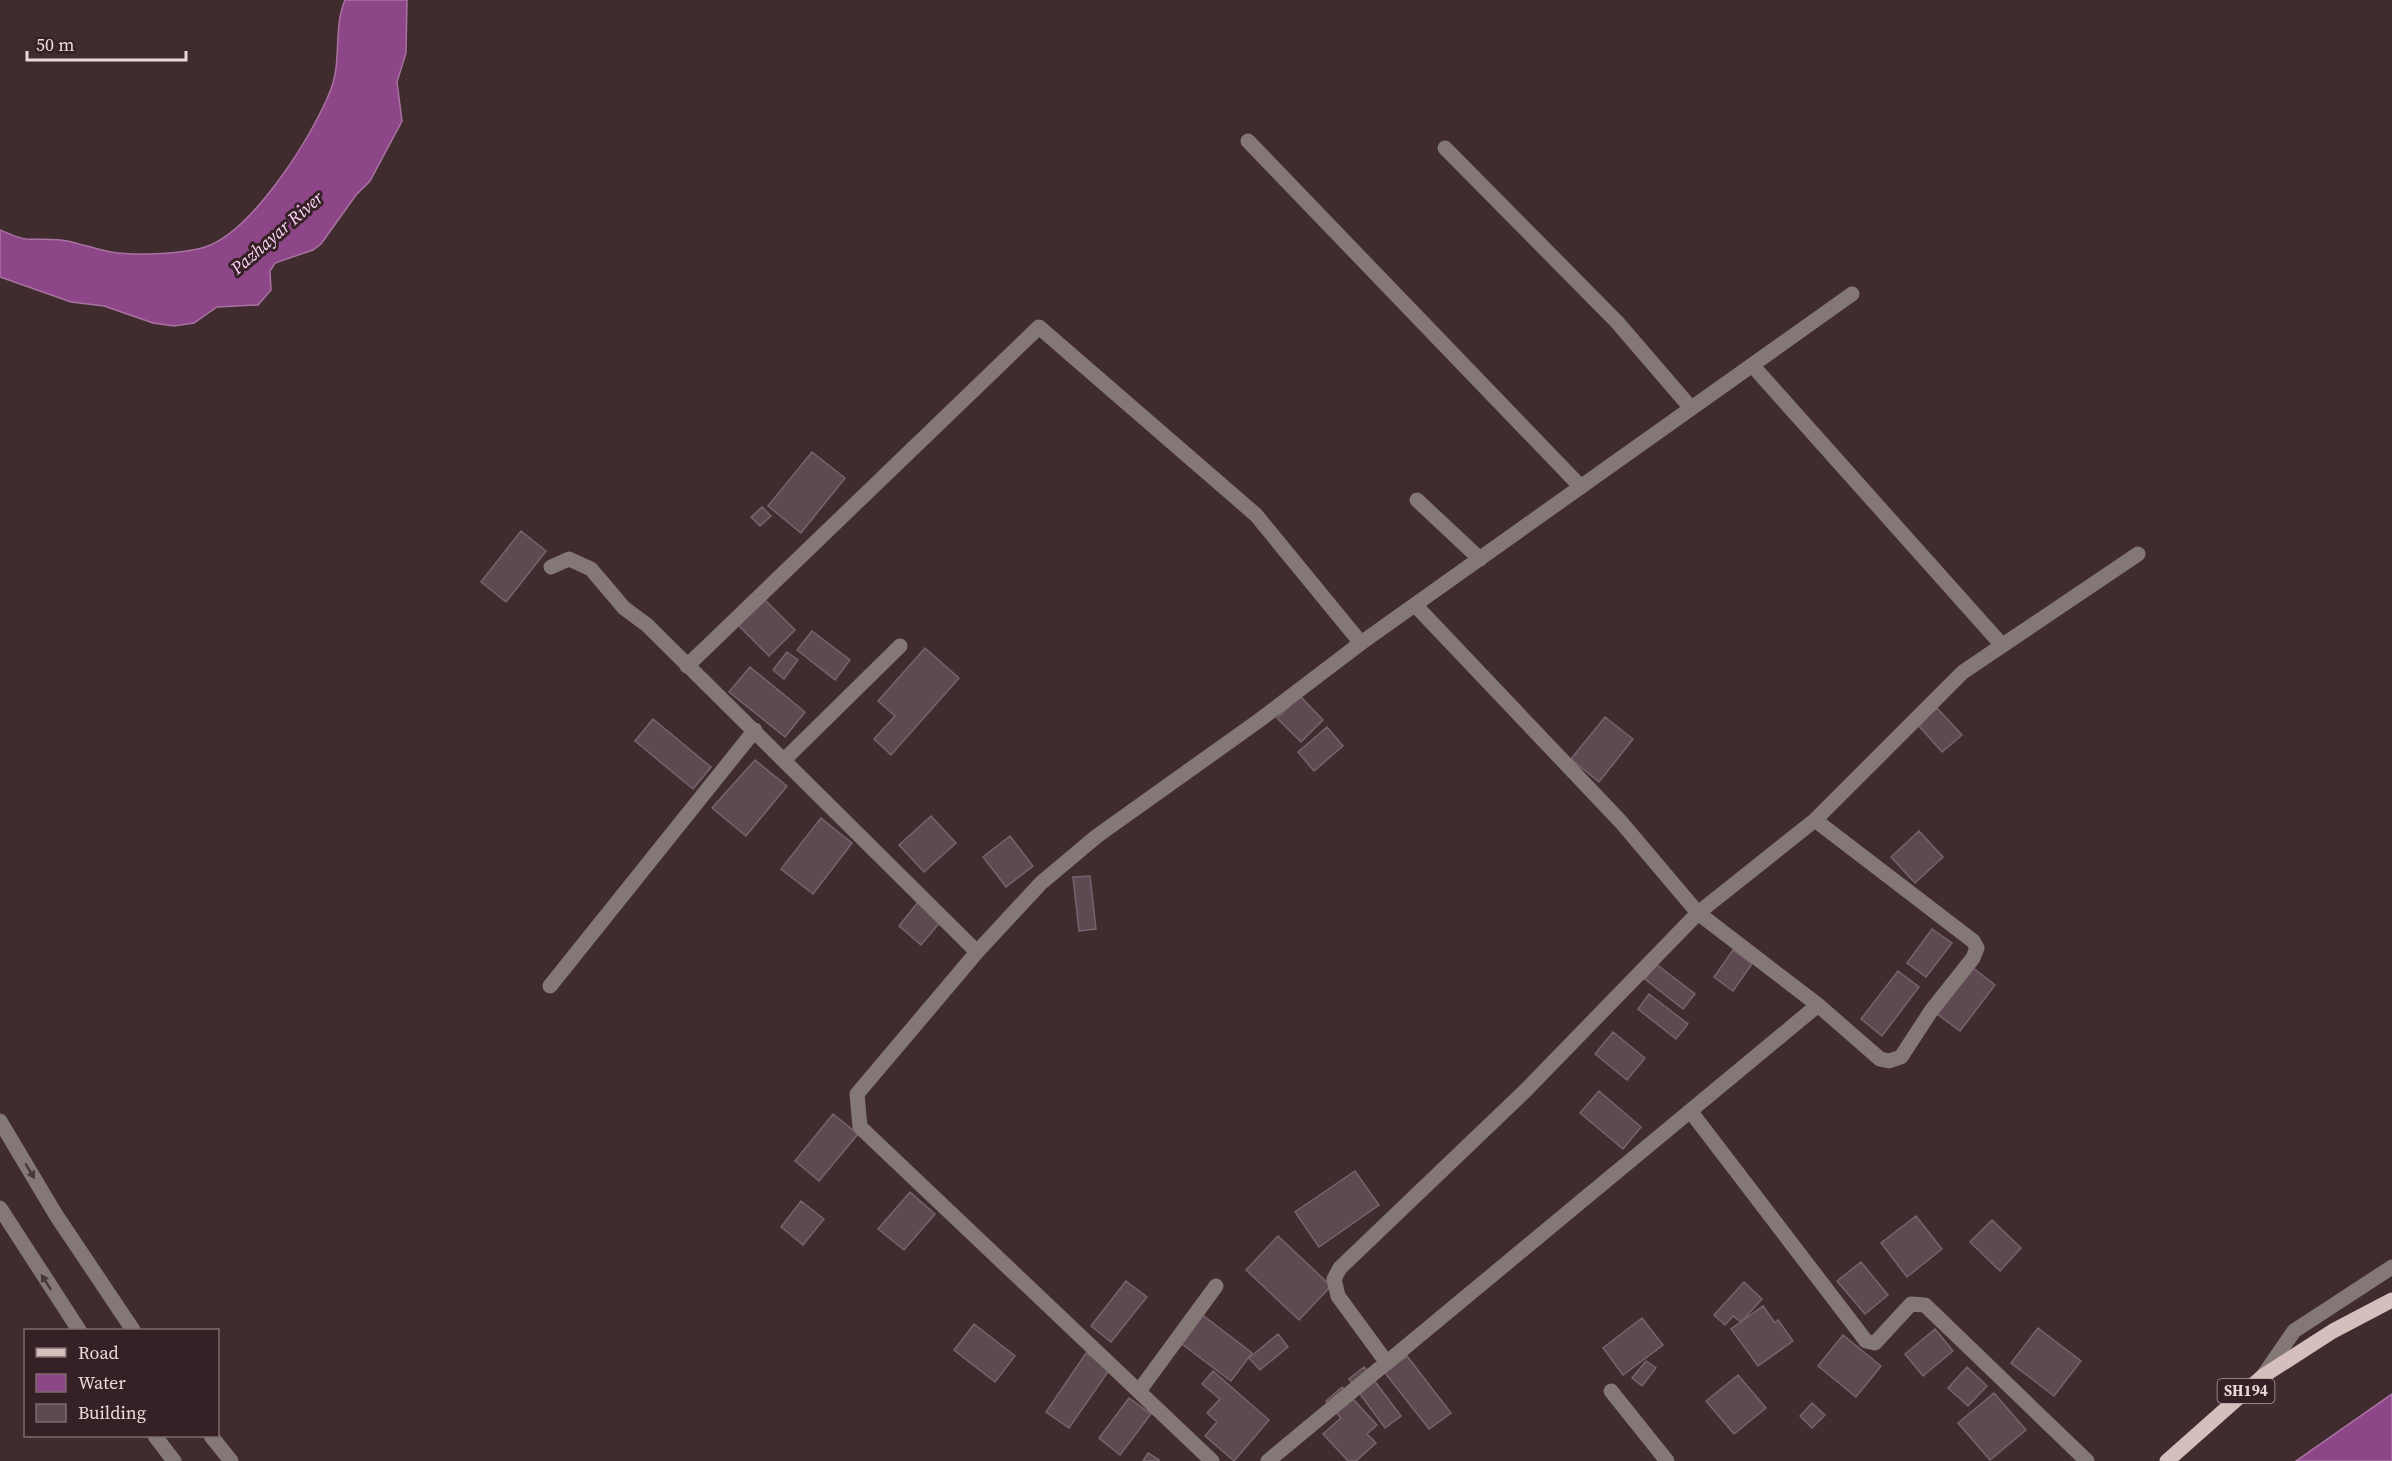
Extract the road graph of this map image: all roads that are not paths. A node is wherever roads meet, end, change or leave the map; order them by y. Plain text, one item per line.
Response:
1 (1248, 141) dead end
2 (1445, 148) dead end
3 (1852, 294) dead end
4 (1752, 365) junction
5 (1691, 408) junction
6 (1581, 487) junction
7 (1417, 500) dead end
8 (2138, 554) dead end
9 (1480, 559) junction
10 (551, 567) dead end
11 (1416, 606) junction
12 (1361, 643) junction
13 (2001, 644) junction
14 (900, 646) dead end
15 (687, 666) junction
16 (755, 730) junction
17 (785, 759) junction
18 (1815, 820) junction
19 (1698, 913) junction
20 (977, 952) junction
21 (550, 986) dead end
22 (1818, 1005) junction
23 (1691, 1112) junction
24 (0, 1121) edge
25 (0, 1208) edge
26 (2392, 1267) edge
27 (1216, 1286) dead end
28 (2392, 1300) edge
29 (78, 1329) edge
30 (132, 1329) edge
31 (1386, 1364) junction
32 (2263, 1376) junction
33 (1139, 1390) junction
34 (1611, 1390) dead end
35 (156, 1437) edge
36 (211, 1437) edge
37 (174, 1461) edge
38 (231, 1461) edge
39 (1212, 1461) edge
40 (1268, 1461) edge
41 (1667, 1461) edge
42 (2088, 1461) edge
43 (2167, 1461) edge

1 - 6 street
2 - 5 street
3 - 4 street
4 - 5 street
4 - 13 street
5 - 6 street
6 - 9 street
7 - 9 street
8 - 13 street
9 - 11 street
10 - 15 street
11 - 12 street
11 - 19 street
12 - 15 street
12 - 20 street
13 - 18 street
14 - 17 street
15 - 16 street
16 - 17 street
16 - 21 street
17 - 20 street
18 - 19 street
18 - 22 street
19 - 22 street
19 - 31 street
20 - 33 street
22 - 23 street
23 - 31 street
23 - 42 street
24 -> 30 street
29 -> 25 street
26 - 32 street
27 - 33 street
28 - 32 main road, SH194
31 - 40 street
32 - 43 main road, SH194
33 - 39 street
34 - 41 street
35 - 37 street
36 - 38 street

